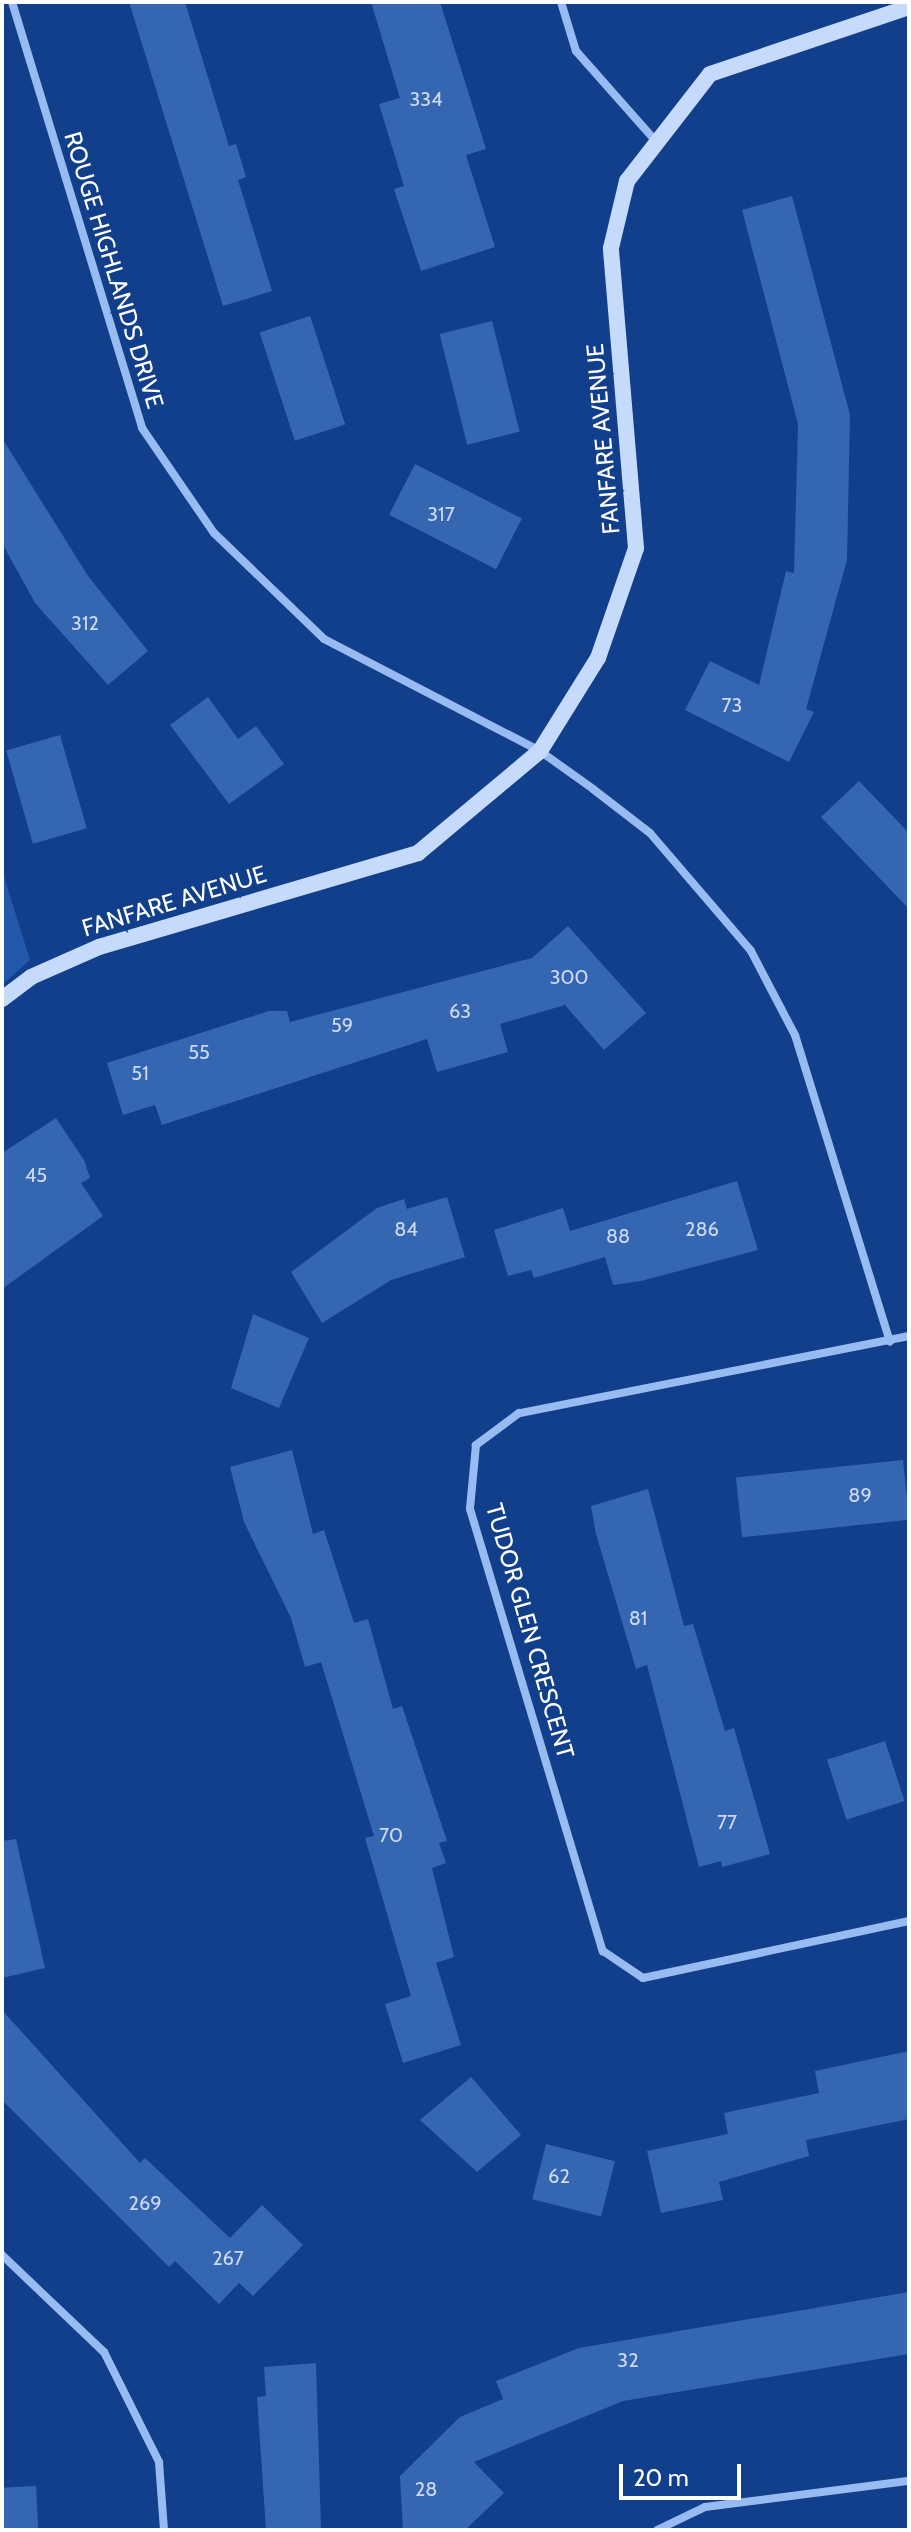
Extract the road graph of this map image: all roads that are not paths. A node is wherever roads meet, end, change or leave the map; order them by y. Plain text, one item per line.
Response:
1 (12, 2) edge
2 (561, 2) edge
3 (909, 7) edge
4 (653, 138) junction
5 (540, 751) junction
6 (2, 999) edge
7 (909, 1336) edge
8 (890, 1342) junction
9 (909, 1921) edge
10 (2, 2255) edge
11 (909, 2481) edge
12 (164, 2530) edge
13 (657, 2530) edge

1 - 5 street, ROUGE HIGHLANDS DRIVE
2 - 4 street
3 - 4 street, FANFARE AVENUE
4 - 5 street, FANFARE AVENUE
5 - 6 street, FANFARE AVENUE
5 - 8 street, ROUGE HIGHLANDS DRIVE
7 - 8 street, TUDOR GLEN CRESCENT
8 - 9 street, TUDOR GLEN CRESCENT
10 - 12 street
11 - 13 street

